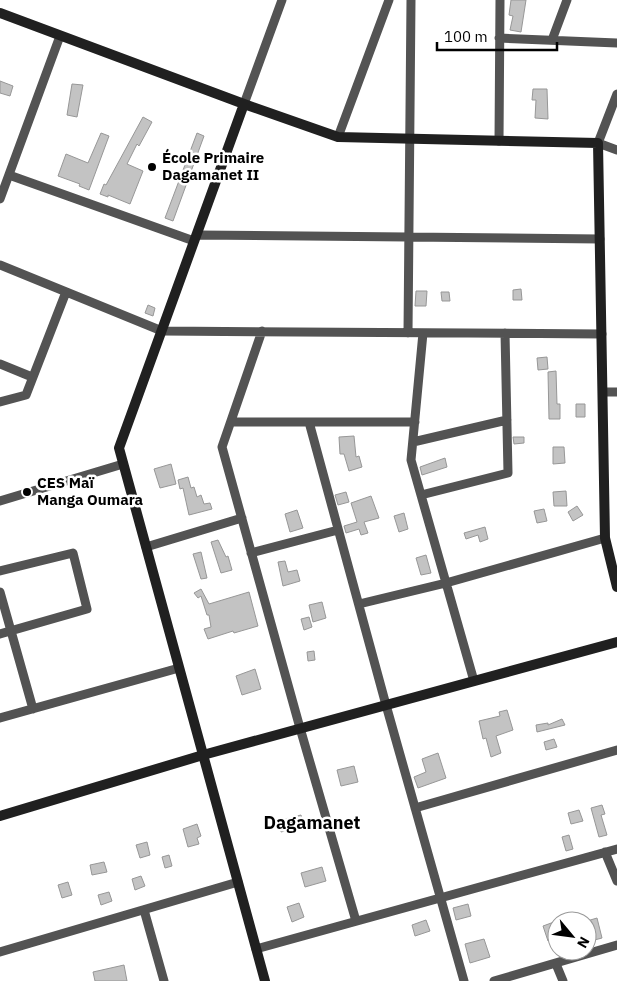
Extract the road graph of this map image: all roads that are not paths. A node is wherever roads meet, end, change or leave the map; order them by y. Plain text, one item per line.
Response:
1 (282, 0) edge
2 (389, 0) edge
3 (411, 0) edge
4 (500, 0) edge
5 (567, 0) edge
6 (0, 13) edge
7 (60, 36) junction
8 (499, 38) junction
9 (552, 40) junction
10 (617, 43) edge
11 (617, 94) edge
12 (244, 104) junction
13 (338, 137) junction
14 (410, 140) junction
15 (498, 141) junction
16 (598, 143) junction
17 (617, 150) edge
18 (9, 175) junction
19 (0, 199) edge
20 (409, 237) junction
21 (196, 238) junction
22 (600, 239) junction
23 (0, 266) edge
24 (66, 292) junction
25 (162, 331) junction
26 (262, 332) junction
27 (408, 333) junction
28 (423, 333) junction
29 (505, 333) junction
30 (602, 334) junction
31 (0, 364) edge
32 (32, 377) junction
33 (603, 392) junction
34 (617, 392) edge
35 (0, 402) edge
36 (507, 420) junction
37 (230, 422) junction
38 (309, 422) junction
39 (415, 422) junction
40 (413, 442) junction
41 (123, 464) junction
42 (421, 495) junction
43 (0, 501) edge
44 (242, 518) junction
45 (338, 530) junction
46 (606, 538) junction
47 (146, 547) junction
48 (251, 553) junction
49 (0, 571) edge
50 (446, 583) junction
51 (617, 587) edge
52 (0, 592) edge
53 (358, 604) junction
54 (11, 631) junction
55 (0, 634) edge
56 (617, 642) edge
57 (179, 668) junction
58 (474, 681) junction
59 (386, 705) junction
60 (33, 709) junction
61 (0, 718) edge
62 (300, 728) junction
63 (617, 750) edge
64 (203, 754) junction
65 (415, 808) junction
66 (0, 816) edge
67 (617, 849) edge
68 (605, 852) junction
69 (617, 881) edge
70 (238, 882) junction
71 (440, 898) junction
72 (144, 910) junction
73 (356, 921) junction
74 (617, 945) edge
75 (256, 949) junction
76 (0, 952) edge
77 (556, 964) junction
78 (164, 981) edge
79 (265, 981) edge
80 (464, 981) edge
81 (494, 981) edge
82 (563, 981) edge

1 - 12 street
2 - 13 street
3 - 14 street
4 - 8 street
5 - 9 street
6 - 7 street
7 - 12 street
7 - 18 street
8 - 9 street
8 - 15 street
9 - 10 street
11 - 16 street
12 - 13 street
12 - 21 street
13 - 14 street
14 - 15 street
14 - 20 street
15 - 16 street
16 - 17 street
16 - 22 street
18 - 19 street
18 - 21 street
20 - 21 street
20 - 22 street
20 - 27 street
21 - 25 street
22 - 30 street
23 - 24 street
24 - 25 street
24 - 32 street
25 - 26 street
25 - 41 street
26 - 27 street
26 - 37 street
27 - 28 street
28 - 29 street
28 - 39 street
29 - 30 street
29 - 36 street
30 - 33 street
31 - 32 street
32 - 35 street
33 - 34 street
33 - 46 street
36 - 40 street
36 - 42 street
37 - 38 street
37 - 44 street
38 - 39 street
38 - 45 street
39 - 40 street
40 - 42 street
41 - 43 street
41 - 47 street
42 - 50 street
44 - 47 street
44 - 48 street
45 - 48 street
45 - 53 street
46 - 50 street
46 - 51 street
47 - 57 street
48 - 62 street
49 - 54 street
50 - 53 street
50 - 58 street
52 - 54 street
53 - 59 street
54 - 55 street
54 - 60 street
56 - 58 street
57 - 60 street
57 - 64 street
58 - 59 street
59 - 62 street
59 - 65 street
60 - 61 street
62 - 64 street
62 - 73 street
63 - 65 street
64 - 66 street
64 - 70 street
65 - 71 street
67 - 68 street
68 - 69 street
68 - 71 street
70 - 72 street
70 - 75 street
71 - 73 street
71 - 80 street
72 - 76 street
72 - 78 street
73 - 75 street
74 - 77 street
75 - 79 street
77 - 81 street
77 - 82 street

